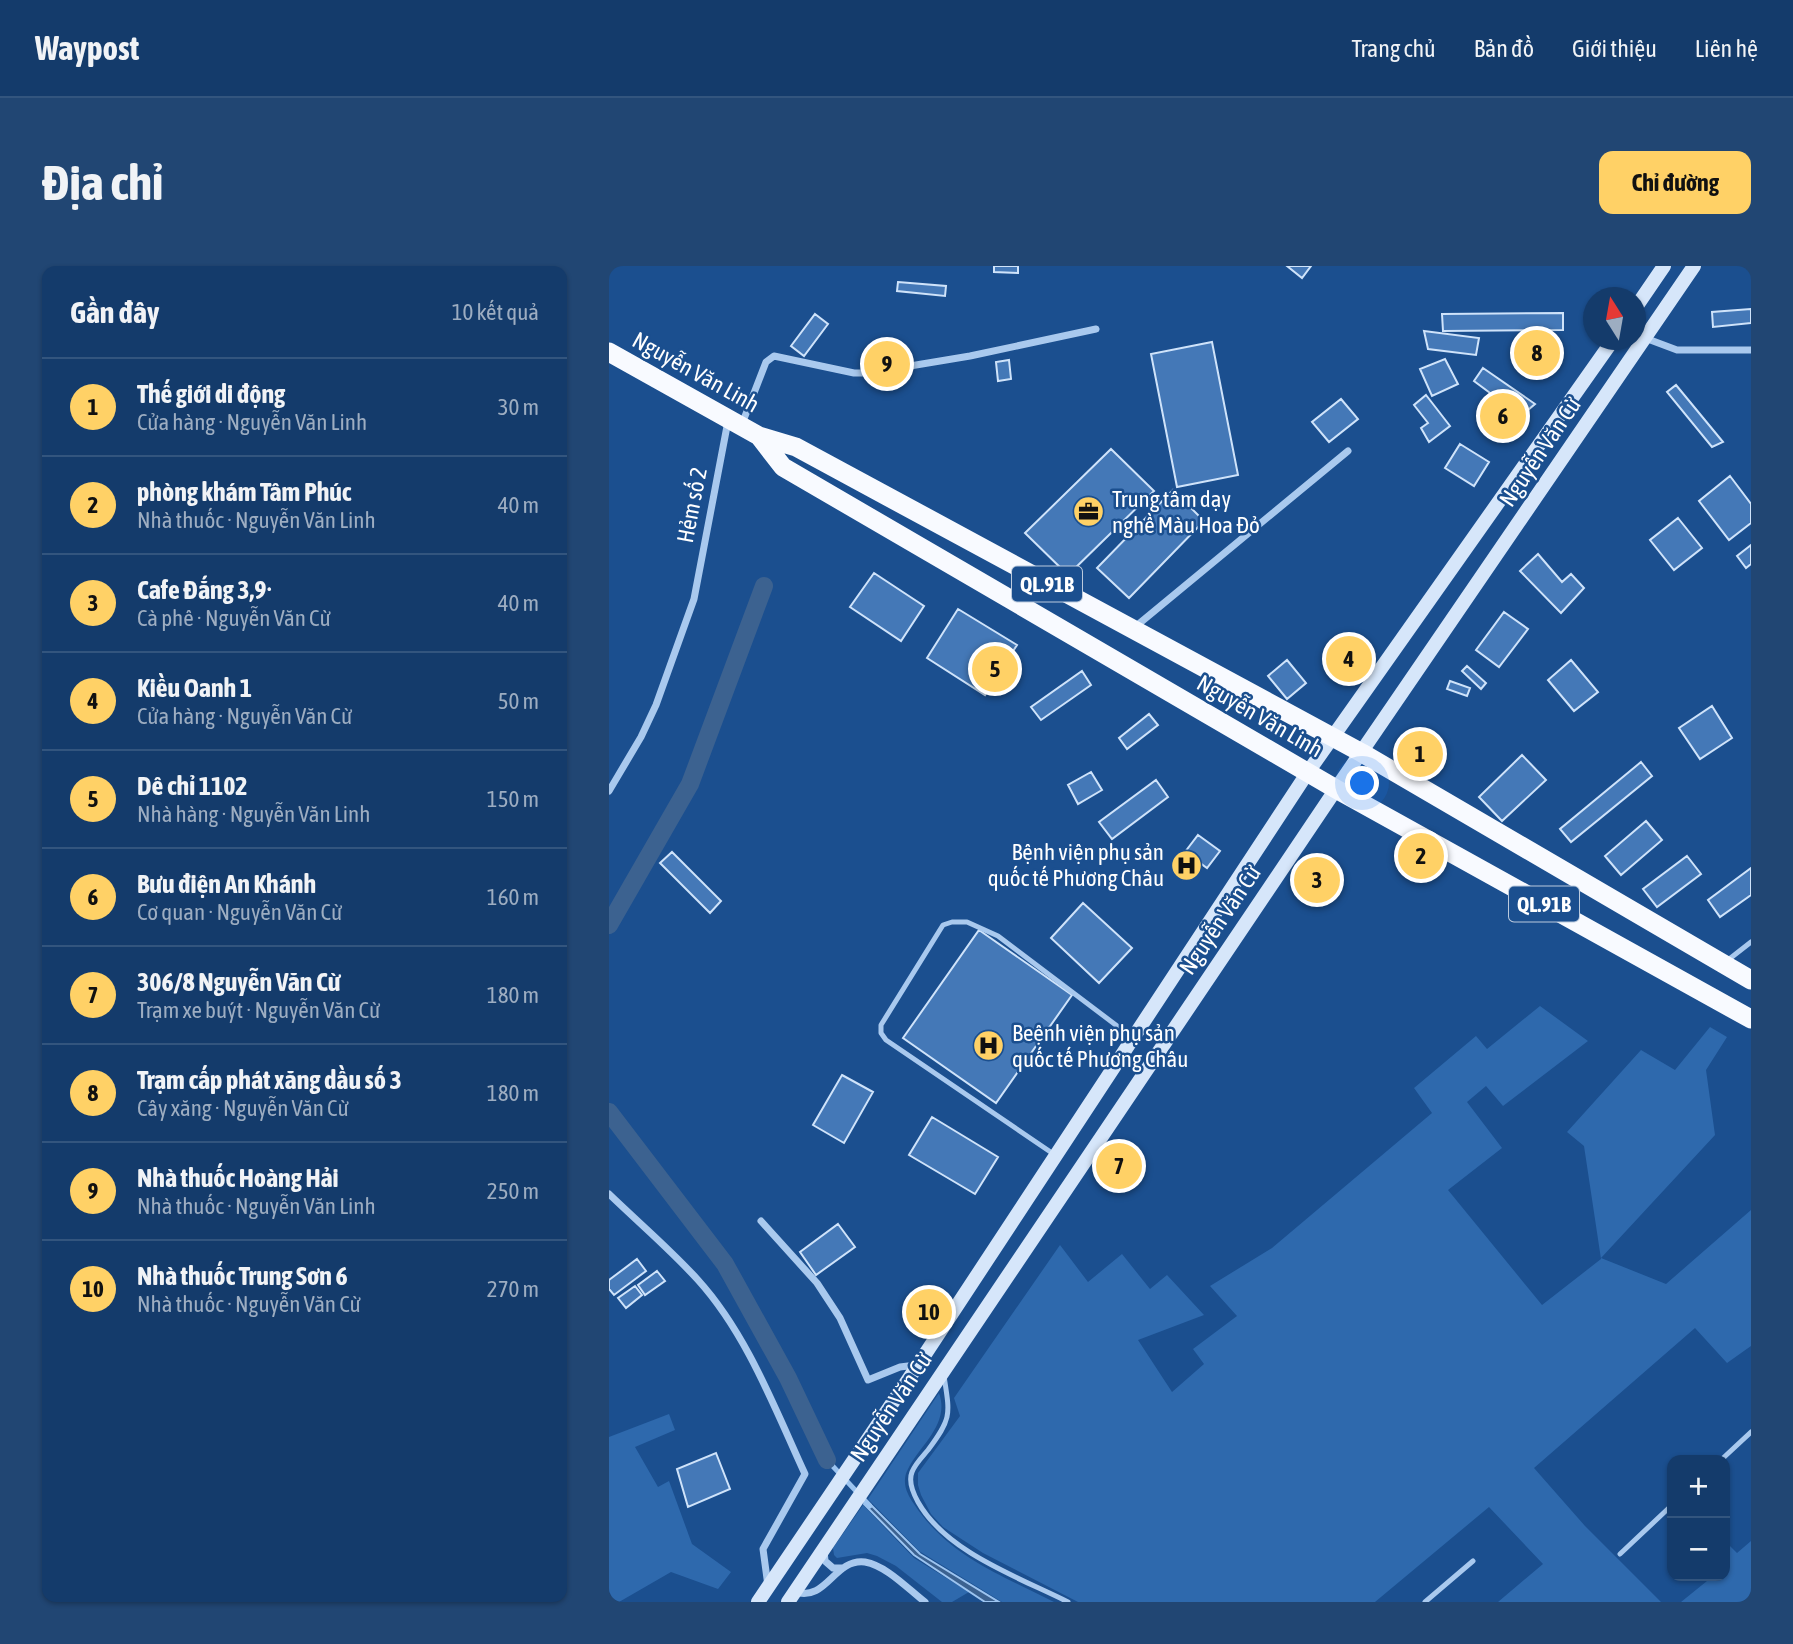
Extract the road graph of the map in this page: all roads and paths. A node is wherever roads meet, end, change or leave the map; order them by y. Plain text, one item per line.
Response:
1 (1664, 266) edge
2 (1694, 266) edge
3 (1646, 292) edge
4 (1096, 329) dead end
5 (1646, 337) edge
6 (1646, 338) edge
7 (1606, 350) edge
8 (1637, 350) edge
9 (1751, 350) edge
10 (609, 352) edge
11 (735, 422) junction
12 (759, 436) junction
13 (1348, 451) dead end
14 (1132, 630) junction
15 (1333, 737) junction
16 (1362, 753) junction
17 (1308, 772) junction
18 (1336, 789) junction
19 (609, 790) edge
20 (1751, 942) edge
21 (1723, 964) junction
22 (1751, 980) edge
23 (1751, 1020) edge
24 (1133, 1038) junction
25 (1055, 1156) junction
26 (609, 1194) edge
27 (761, 1221) dead end
28 (995, 1247) junction
29 (1017, 1260) junction
30 (918, 1365) junction
31 (943, 1369) junction
32 (1751, 1432) edge
33 (1726, 1455) edge
34 (1667, 1511) edge
35 (824, 1548) junction
36 (1620, 1554) dead end
37 (1473, 1561) dead end
38 (843, 1568) junction
39 (768, 1586) junction
40 (791, 1597) edge
41 (758, 1602) edge
42 (925, 1602) edge
43 (1068, 1602) edge
44 (1425, 1602) edge

1 - 3 main road
2 - 5 main road, Nguyễn Văn Cừ
4 - 11 street, Hẻm số 2
6 - 9 street
7 - 15 main road, Nguyễn Văn Cừ
8 - 16 main road, Nguyễn Văn Cừ
10 - 11 highway, Nguyễn Văn Linh / QL.91B
11 - 12 highway, Nguyễn Văn Linh / QL.91B
11 - 19 street, Hẻm số 2
12 - 14 highway, Nguyễn Văn Linh / QL.91B
12 - 17 highway, Nguyễn Văn Linh / QL.91B
13 - 14 street
14 - 15 highway, Nguyễn Văn Linh / QL.91B
15 - 16 highway, Nguyễn Văn Linh / QL.91B
15 - 17 main road, Nguyễn Văn Cừ
16 - 18 main road, Nguyễn Văn Cừ
16 - 21 highway, Nguyễn Văn Linh / QL.91B
17 - 18 highway, Nguyễn Văn Linh / QL.91B
17 - 24 main road, Nguyễn Văn Cừ
18 - 23 highway, Nguyễn Văn Linh / QL.91B
18 - 29 main road, Nguyễn Văn Cừ
20 - 21 lane
21 - 22 highway, Nguyễn Văn Linh / QL.91B
24 - 25 main road, Nguyễn Văn Cừ
24 - 25 lane
25 - 28 main road, Nguyễn Văn Cừ
26 - 39 street
27 - 30 street
28 - 29 main road
28 - 30 main road, Nguyễn Văn Cừ
29 - 31 main road, Nguyễn Văn Cừ
30 - 39 main road, Nguyễn Văn Cừ
31 - 35 main road, Nguyễn Văn Cừ
31 - 43 lane
32 - 33 lane
34 - 36 lane
35 - 38 street
35 - 40 main road, Nguyễn Văn Cừ
37 - 44 lane
38 - 40 street
38 - 42 street
39 - 41 main road, Nguyễn Văn Cừ

